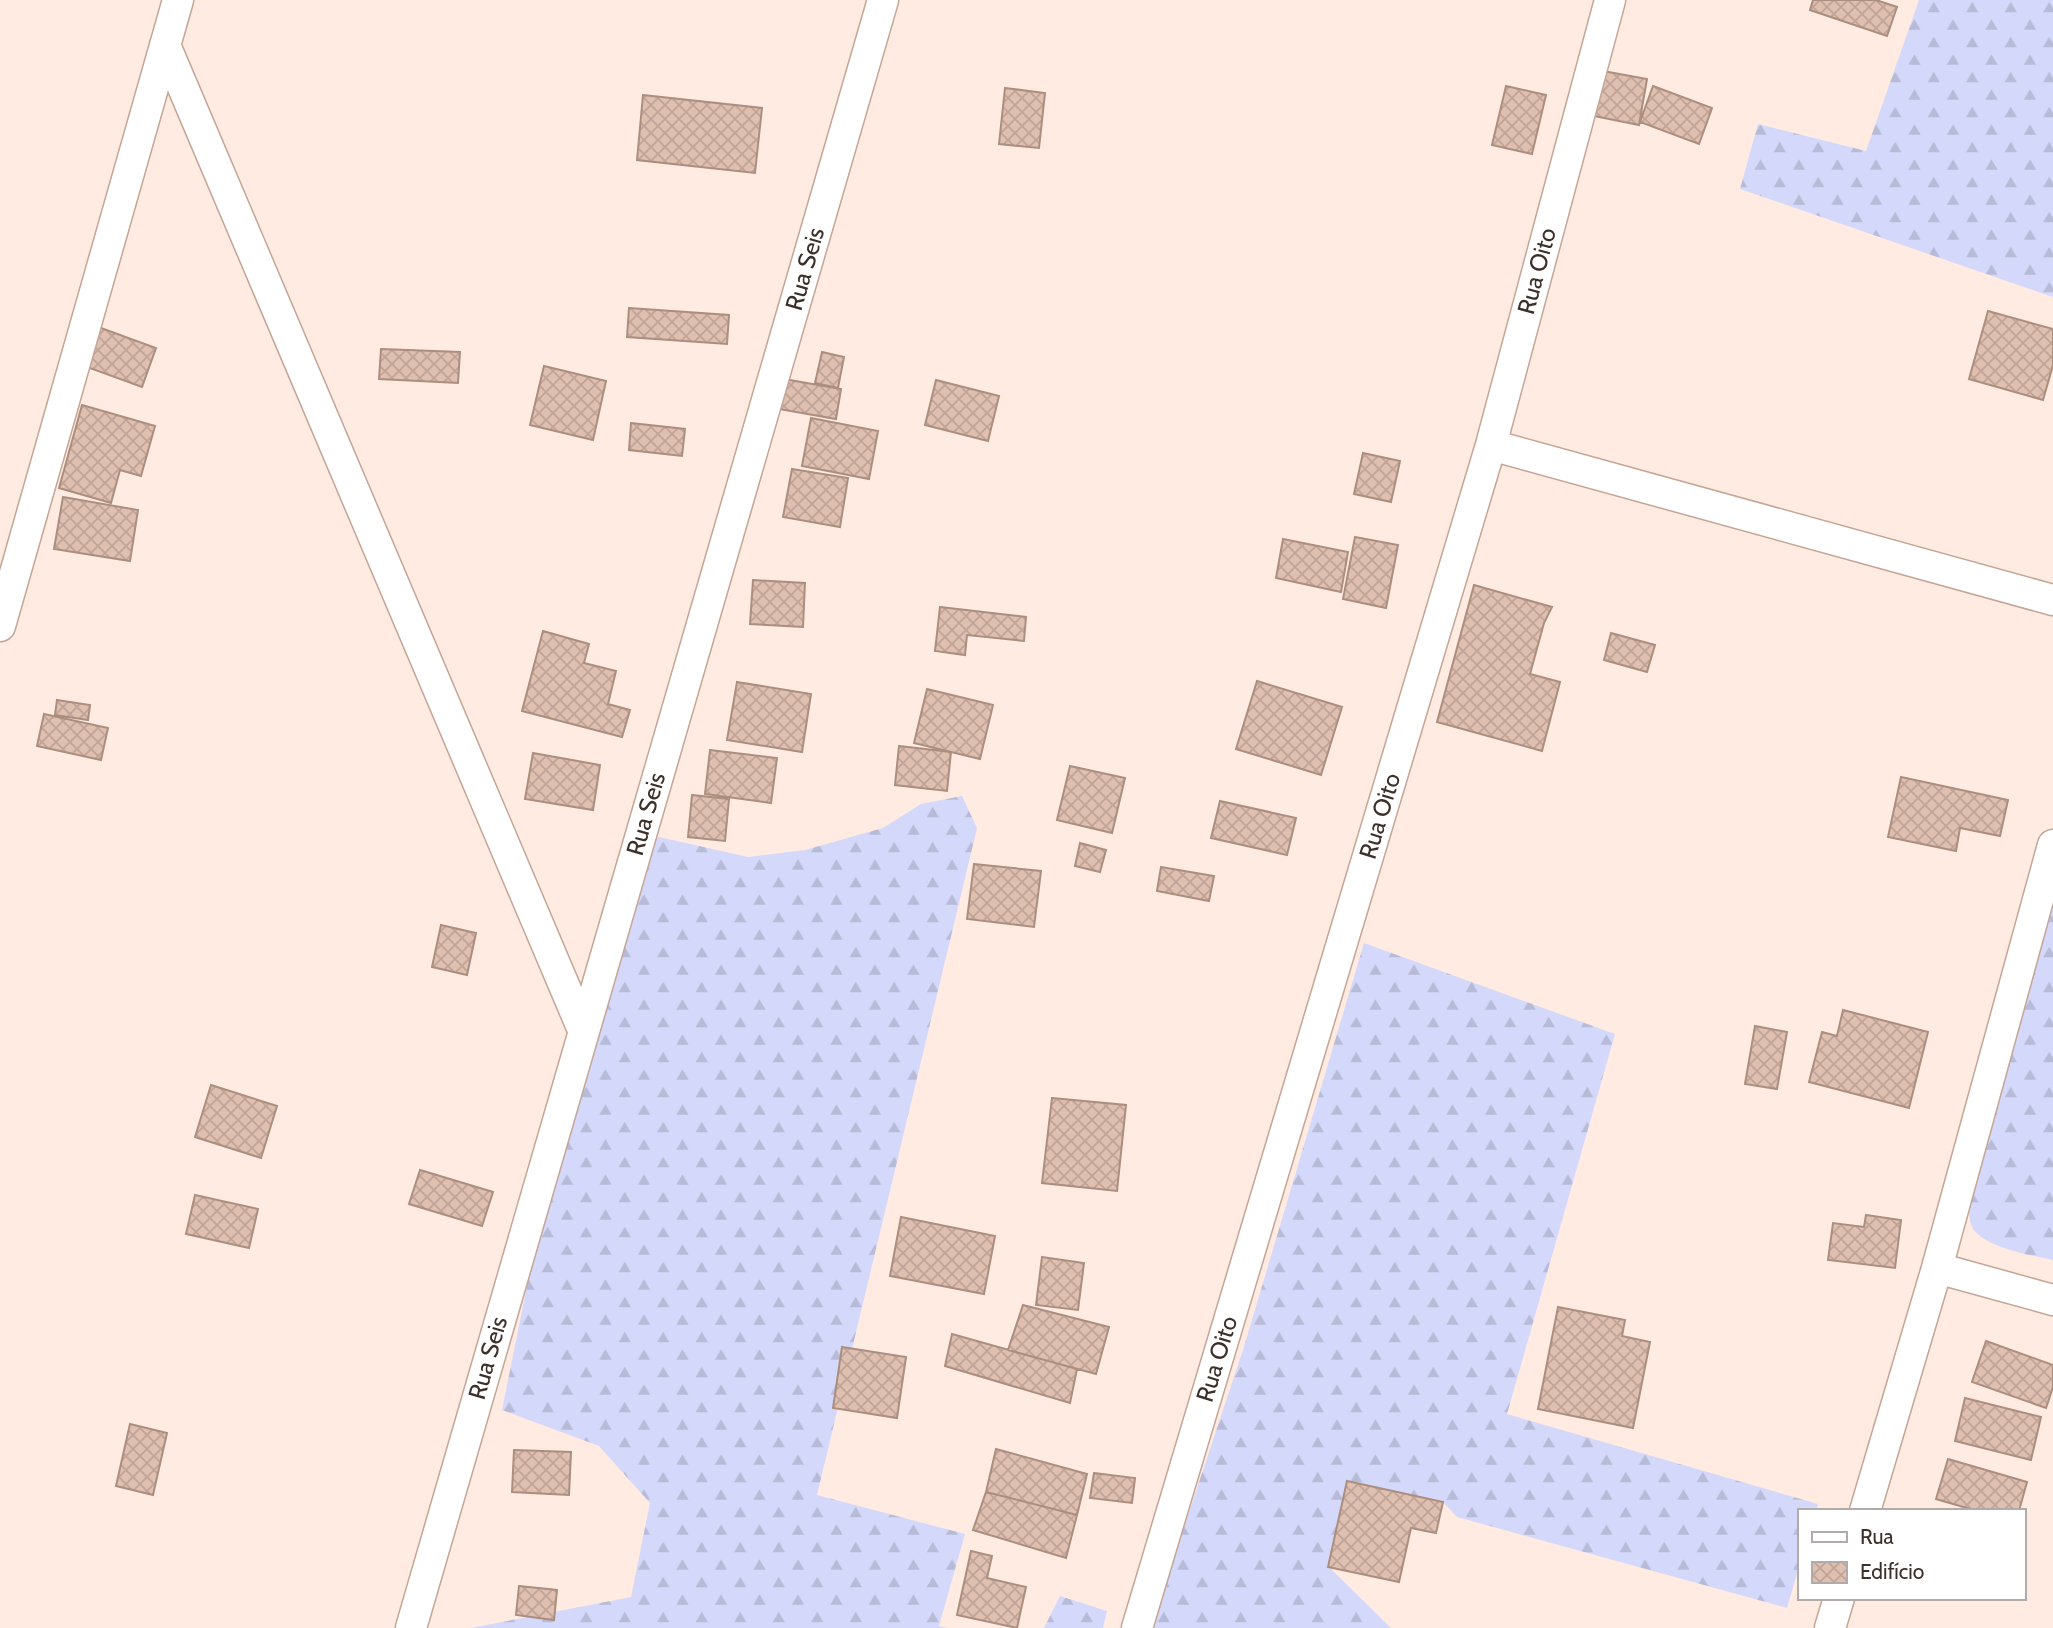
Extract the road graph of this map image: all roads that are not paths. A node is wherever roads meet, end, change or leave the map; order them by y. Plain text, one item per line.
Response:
1 (178, 0) edge
2 (883, 0) edge
3 (1610, 0) edge
4 (165, 45) junction
5 (1491, 445) junction
6 (2053, 600) edge
7 (0, 626) edge
8 (2053, 845) edge
9 (583, 1030) junction
10 (1937, 1268) junction
11 (2053, 1300) edge
12 (1866, 1509) edge
13 (1838, 1600) edge
14 (411, 1628) edge
15 (1137, 1628) edge
16 (1830, 1628) edge

1 - 4 street
2 - 9 street, Rua Seis
3 - 5 street, Rua Oito
4 - 7 street
4 - 9 street
5 - 6 street
5 - 15 street, Rua Oito
8 - 10 street
9 - 14 street, Rua Seis
10 - 11 street
10 - 12 street
13 - 16 street

